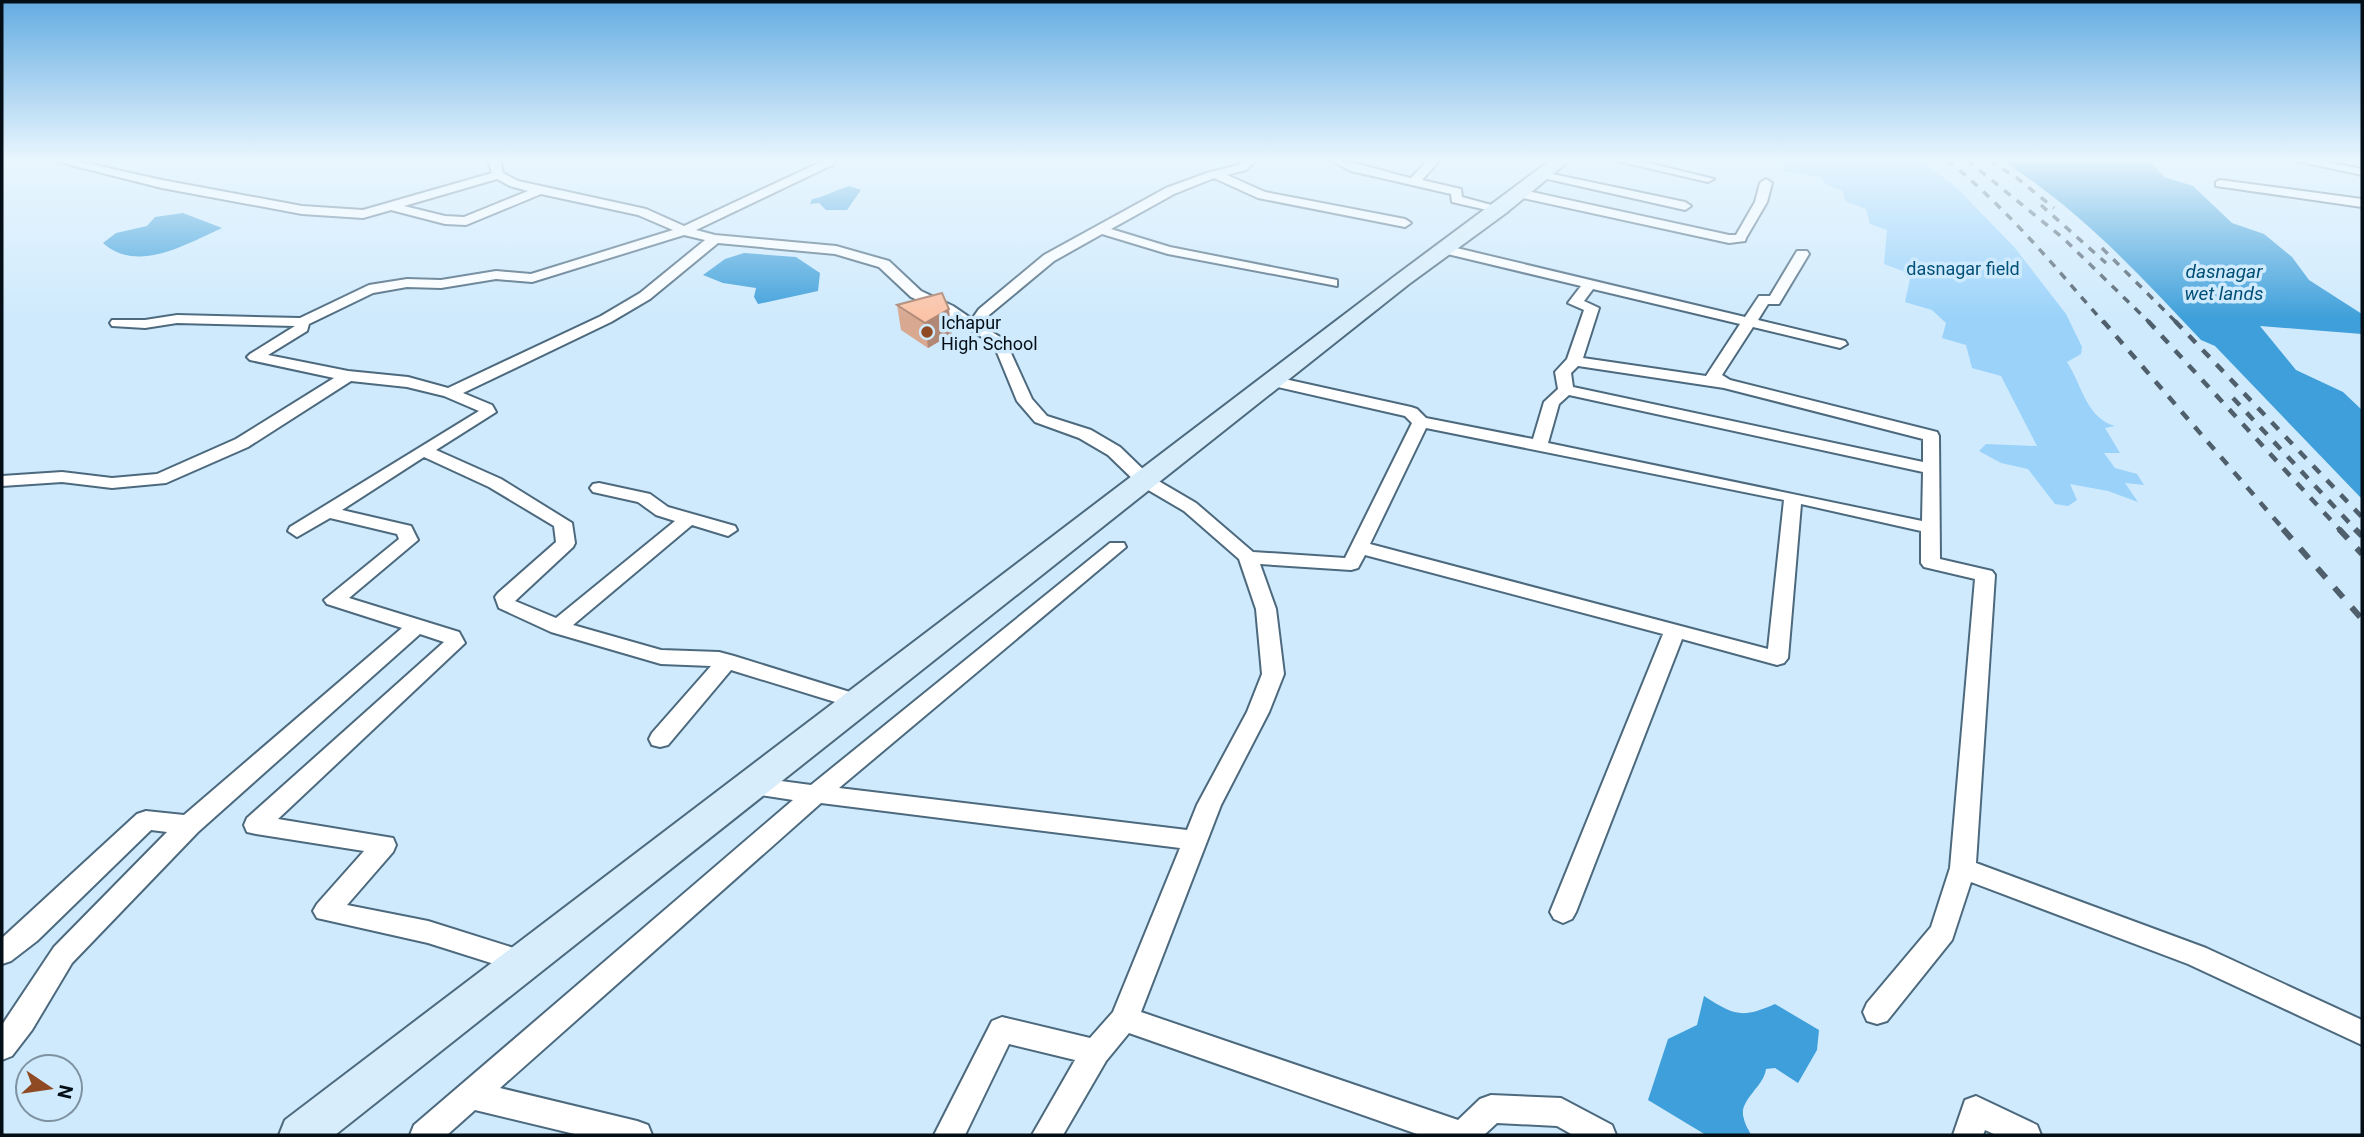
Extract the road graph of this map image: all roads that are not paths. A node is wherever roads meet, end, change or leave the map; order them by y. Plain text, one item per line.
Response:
1 (349, 213) edge
2 (366, 213) edge
3 (419, 213) edge
4 (485, 213) edge
5 (644, 213) edge
6 (720, 213) edge
7 (1132, 213) edge
8 (1354, 213) edge
9 (1493, 213) edge
10 (1579, 213) edge
11 (1755, 213) edge
12 (1405, 223) dead end
13 (684, 230) junction
14 (1102, 230) junction
15 (715, 239) junction
16 (1444, 249) junction
17 (1802, 254) dead end
18 (1332, 283) dead end
19 (1589, 285) junction
20 (302, 322) junction
21 (117, 323) dead end
22 (1748, 323) junction
23 (974, 327) junction
24 (1840, 344) dead end
25 (1574, 360) junction
26 (348, 376) junction
27 (1271, 382) junction
28 (1724, 383) junction
29 (1566, 390) junction
30 (450, 393) junction
31 (1421, 422) junction
32 (1539, 446) junction
33 (424, 451) junction
34 (1932, 469) junction
35 (1144, 480) junction
36 (2, 481) edge
37 (598, 488) dead end
38 (1794, 497) junction
39 (328, 512) junction
40 (687, 520) junction
41 (1930, 528) junction
42 (728, 530) dead end
43 (297, 531) dead end
44 (1117, 547) dead end
45 (1358, 547) junction
46 (1248, 557) junction
47 (417, 626) junction
48 (558, 627) junction
49 (1675, 630) junction
50 (727, 661) junction
51 (858, 702) junction
52 (660, 739) dead end
53 (750, 786) junction
54 (817, 793) junction
55 (189, 825) junction
56 (1195, 840) junction
57 (1963, 868) junction
58 (1563, 912) dead end
59 (2, 953) edge
60 (523, 962) junction
61 (1877, 1012) dead end
62 (1124, 1019) junction
63 (2362, 1033) edge
64 (2, 1047) edge
65 (1096, 1052) junction
66 (470, 1095) junction
67 (301, 1135) edge
68 (425, 1135) edge
69 (637, 1135) edge
70 (949, 1135) edge
71 (1047, 1135) edge
72 (1461, 1135) edge
73 (1601, 1135) edge
74 (1968, 1135) edge
75 (2026, 1135) edge

1 - 2 street
3 - 4 street
5 - 13 street
6 - 13 street
7 - 14 street
8 - 12 street
9 - 16 street
10 - 11 street
13 - 15 street
13 - 20 street
14 - 18 street
14 - 23 street
15 - 23 street
15 - 30 street
16 - 19 street
16 - 27 street
17 - 22 street
19 - 22 street
19 - 25 street
20 - 21 street
20 - 26 street
22 - 24 street
22 - 28 street
23 - 35 street
25 - 28 street
25 - 29 street
26 - 30 street
26 - 36 street
27 - 31 street
27 - 35 street
28 - 34 street
29 - 32 street
29 - 34 street
30 - 33 street
31 - 32 street
31 - 45 street
32 - 38 street
33 - 39 street
33 - 48 street
34 - 41 street
35 - 46 street
35 - 51 street
37 - 40 street
38 - 41 street
38 - 49 street
39 - 43 street
39 - 47 street
40 - 42 street
40 - 48 street
41 - 57 street
44 - 54 street
45 - 46 street
45 - 49 street
46 - 56 street
47 - 55 street
47 - 60 street
48 - 50 street
49 - 58 street
50 - 51 street
50 - 52 street
51 - 53 street
53 - 54 street
53 - 60 street
54 - 56 street
54 - 66 street
55 - 59 street
55 - 64 street
56 - 62 street
57 - 61 street
57 - 63 street
60 - 67 street
62 - 65 street
62 - 72 street
65 - 70 street
65 - 71 street
66 - 68 street
66 - 69 street
72 - 73 street
74 - 75 street

